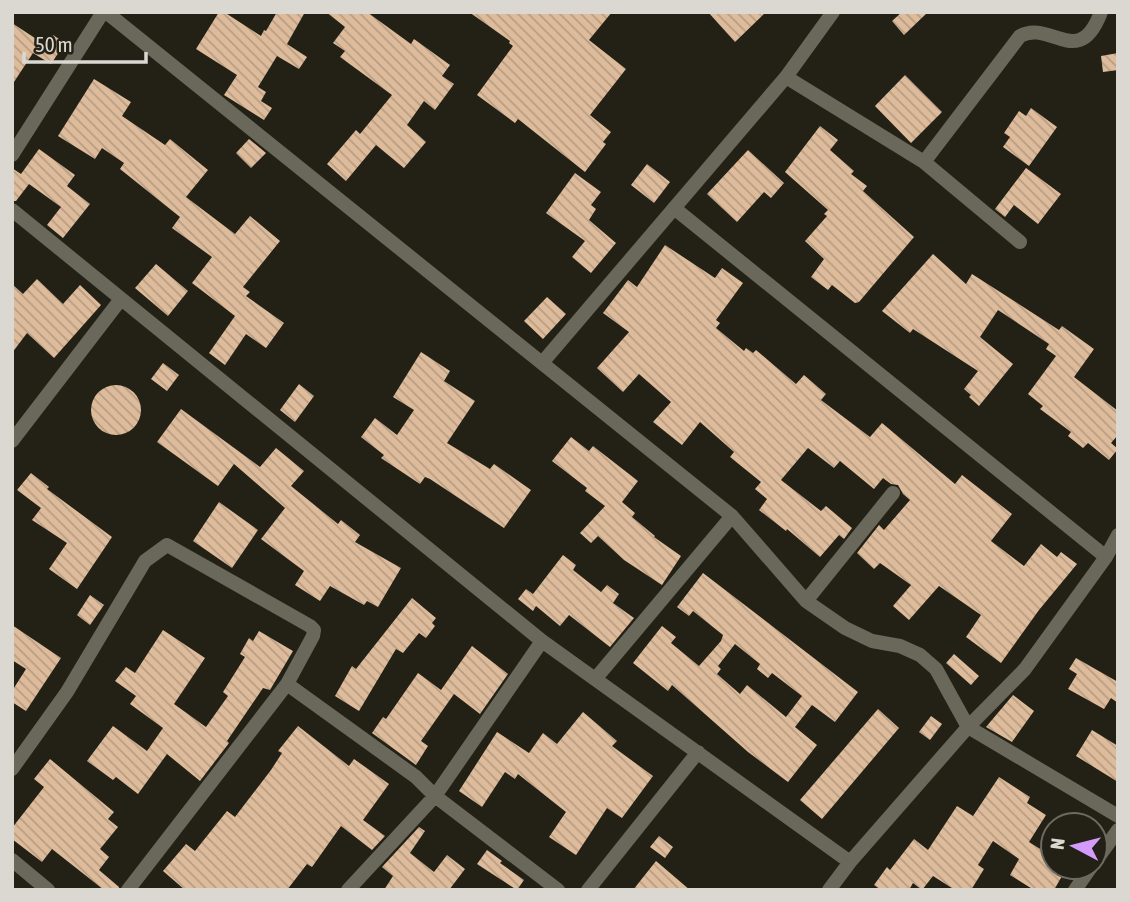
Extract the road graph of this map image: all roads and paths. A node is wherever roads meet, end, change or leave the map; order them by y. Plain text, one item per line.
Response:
1 (105, 12) edge
2 (833, 12) edge
3 (1101, 12) edge
4 (786, 77) junction
5 (12, 155) edge
6 (924, 162) junction
7 (674, 208) junction
8 (12, 210) edge
9 (1020, 242) dead end
10 (121, 299) junction
11 (542, 363) junction
12 (12, 441) edge
13 (893, 494) dead end
14 (732, 516) junction
15 (1118, 535) edge
16 (1106, 557) junction
17 (806, 601) junction
18 (542, 641) junction
19 (596, 678) junction
20 (287, 684) junction
21 (968, 727) junction
22 (698, 752) junction
23 (12, 769) edge
24 (435, 796) junction
25 (1118, 816) edge
26 (12, 860) edge
27 (850, 862) junction
28 (45, 889) edge
29 (128, 890) edge
30 (348, 890) edge
31 (558, 890) edge
32 (588, 890) edge
33 (829, 890) edge

1 - 5 street
1 - 11 street
2 - 4 street
3 - 6 street
4 - 6 street
4 - 7 street
6 - 9 street
7 - 11 street
7 - 16 street
8 - 10 street
10 - 12 street
10 - 18 street
11 - 14 street
13 - 17 street
14 - 17 street
14 - 19 street
15 - 16 street
16 - 21 street
17 - 21 street
18 - 19 street
18 - 24 street
19 - 22 street
20 - 23 street
20 - 24 street
20 - 29 street
21 - 25 street
21 - 27 street
22 - 27 street
22 - 32 street
24 - 30 street
24 - 31 street
26 - 28 street
27 - 33 street

